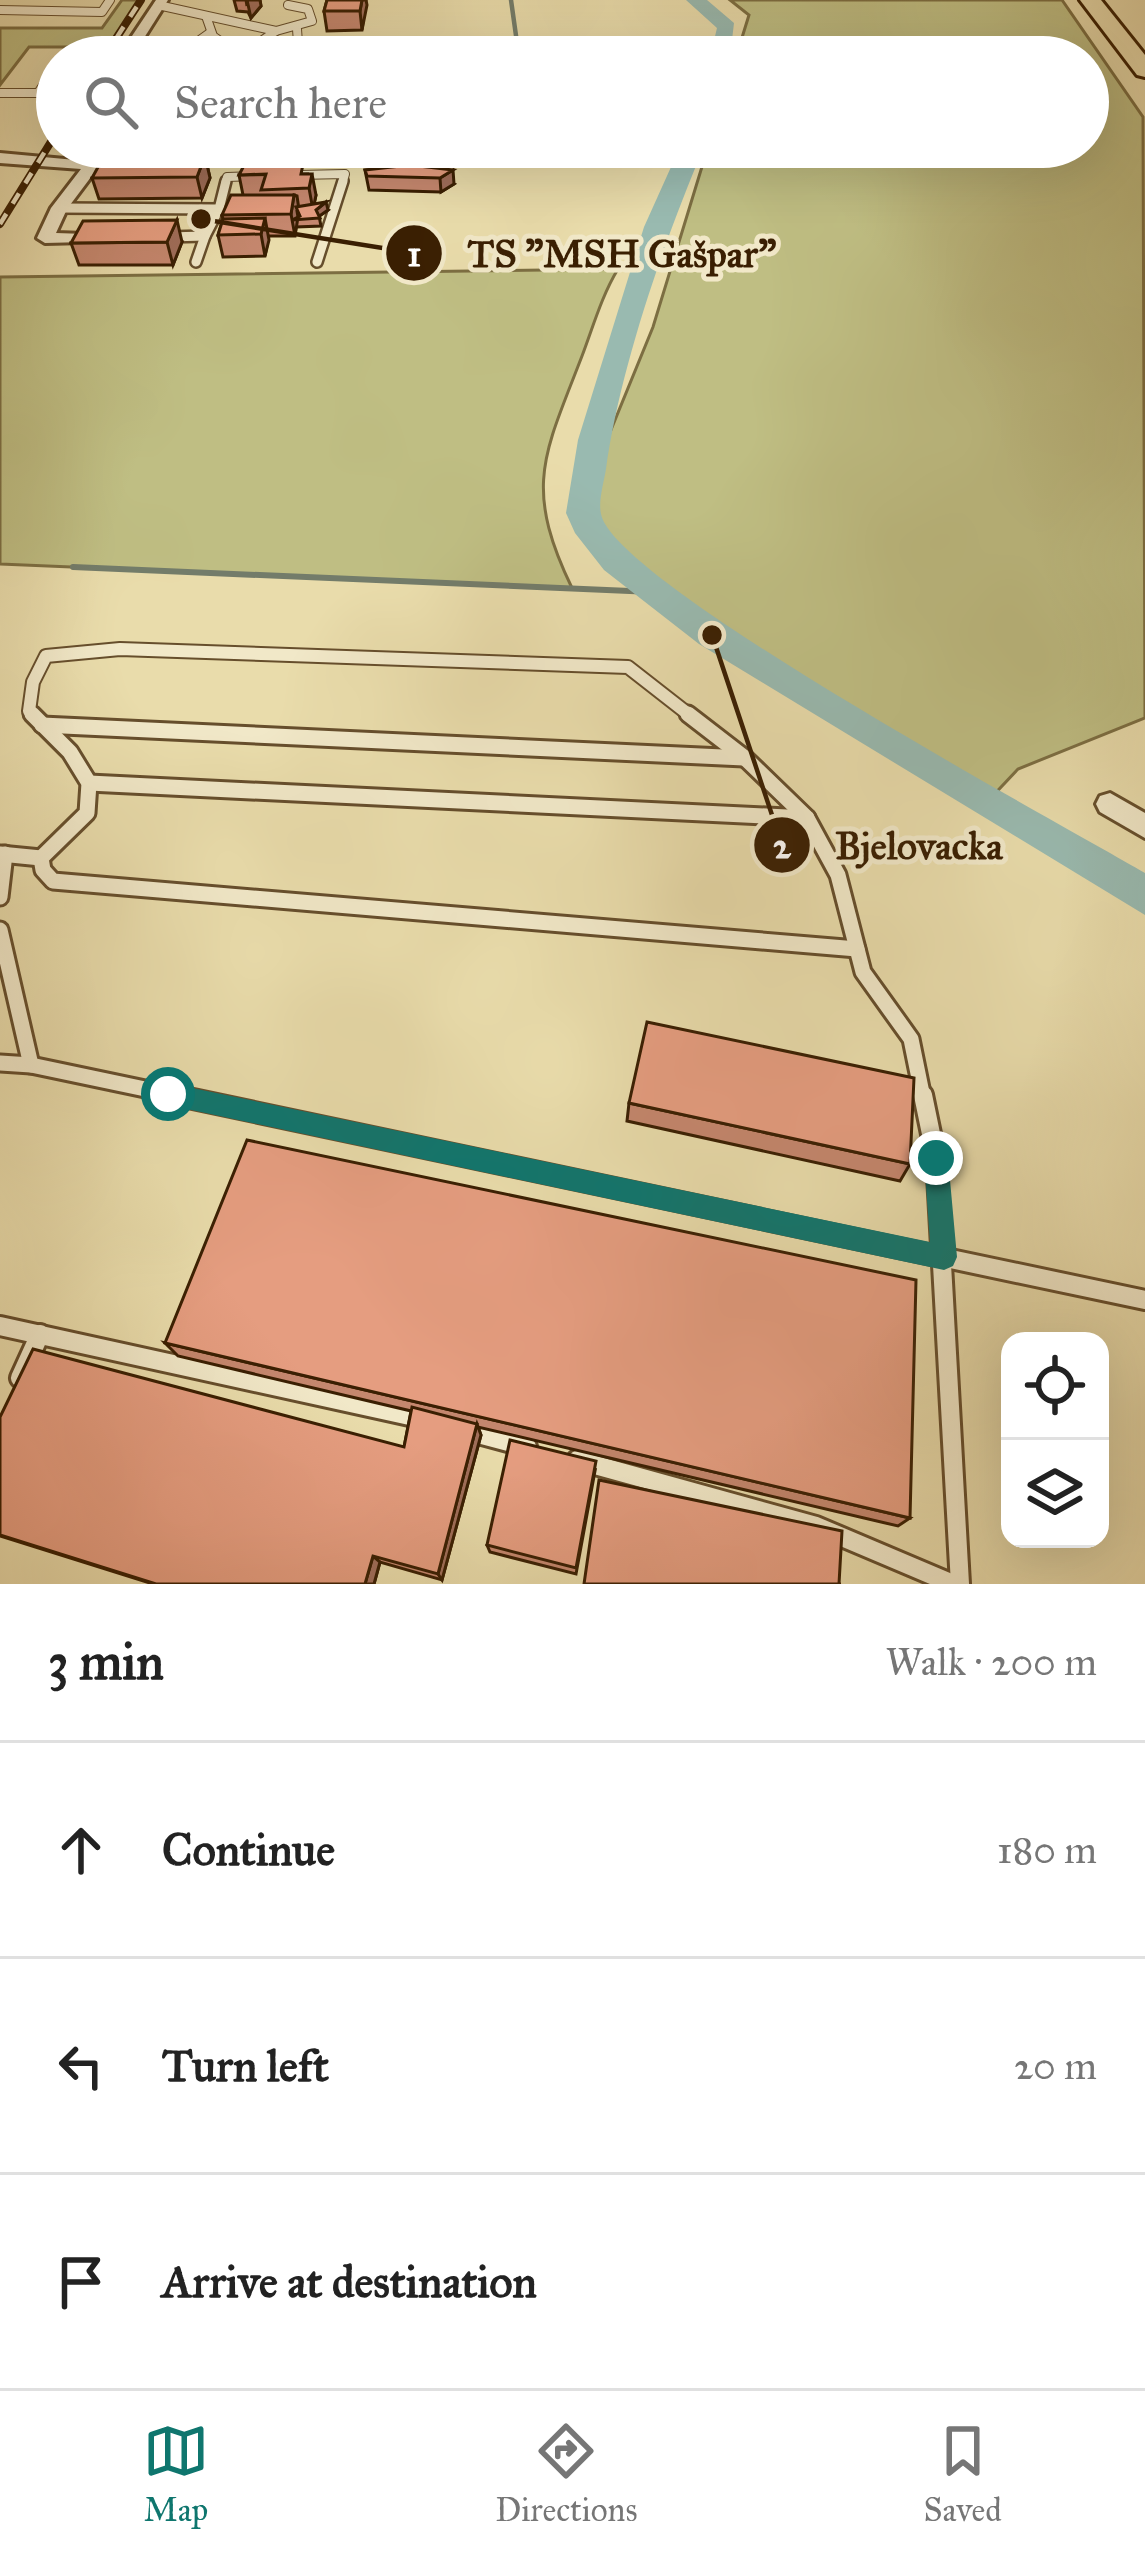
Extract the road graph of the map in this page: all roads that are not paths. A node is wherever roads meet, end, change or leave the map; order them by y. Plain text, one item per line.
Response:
1 (110, 0) edge
2 (1090, 0) edge
3 (160, 3) edge
4 (291, 3) edge
5 (0, 10) edge
6 (206, 16) junction
7 (272, 28) junction
8 (297, 29) junction
9 (211, 32) junction
10 (139, 36) edge
11 (205, 36) edge
12 (214, 36) edge
13 (263, 36) edge
14 (298, 36) edge
15 (1145, 70) edge
16 (0, 93) edge
17 (36, 93) edge
18 (36, 156) edge
19 (0, 158) edge
20 (90, 168) edge
21 (59, 208) junction
22 (219, 208) junction
23 (205, 236) junction
24 (163, 237) edge
25 (79, 238) joint
26 (100, 238) edge
27 (196, 262) dead end
28 (317, 262) dead end
29 (42, 725) junction
30 (745, 758) junction
31 (89, 783) junction
32 (1110, 804) dead end
33 (807, 818) junction
34 (1145, 827) edge
35 (3, 854) edge
36 (41, 858) junction
37 (0, 897) edge
38 (0, 930) edge
39 (857, 949) junction
40 (0, 1063) edge
41 (31, 1065) junction
42 (944, 1257) junction
43 (1145, 1300) edge
44 (0, 1326) edge
45 (40, 1334) junction
46 (8, 1404) edge
47 (956, 1584) edge

1 - 5 lane
2 - 15 main road
3 - 6 lane
3 - 10 street
4 - 7 lane
4 - 8 lane
6 - 7 lane
6 - 9 lane
7 - 8 lane
7 - 13 lane
8 - 14 lane
9 - 11 lane
9 - 12 lane
16 - 17 lane
18 - 19 street
20 - 21 street
21 - 22 lane
21 - 25 street
22 - 23 lane
22 - 28 lane
23 - 24 lane
23 - 27 lane
25 - 26 lane
29 - 30 lane
29 - 30 lane
29 - 31 lane
30 - 33 lane
31 - 33 lane
31 - 36 lane
32 - 34 street
33 - 39 lane
35 - 36 lane
35 - 37 lane
36 - 39 lane
38 - 41 lane
39 - 42 lane
40 - 41 lane
41 - 42 lane
42 - 43 lane
42 - 47 lane
44 - 45 lane
45 - 46 lane
45 - 47 lane

